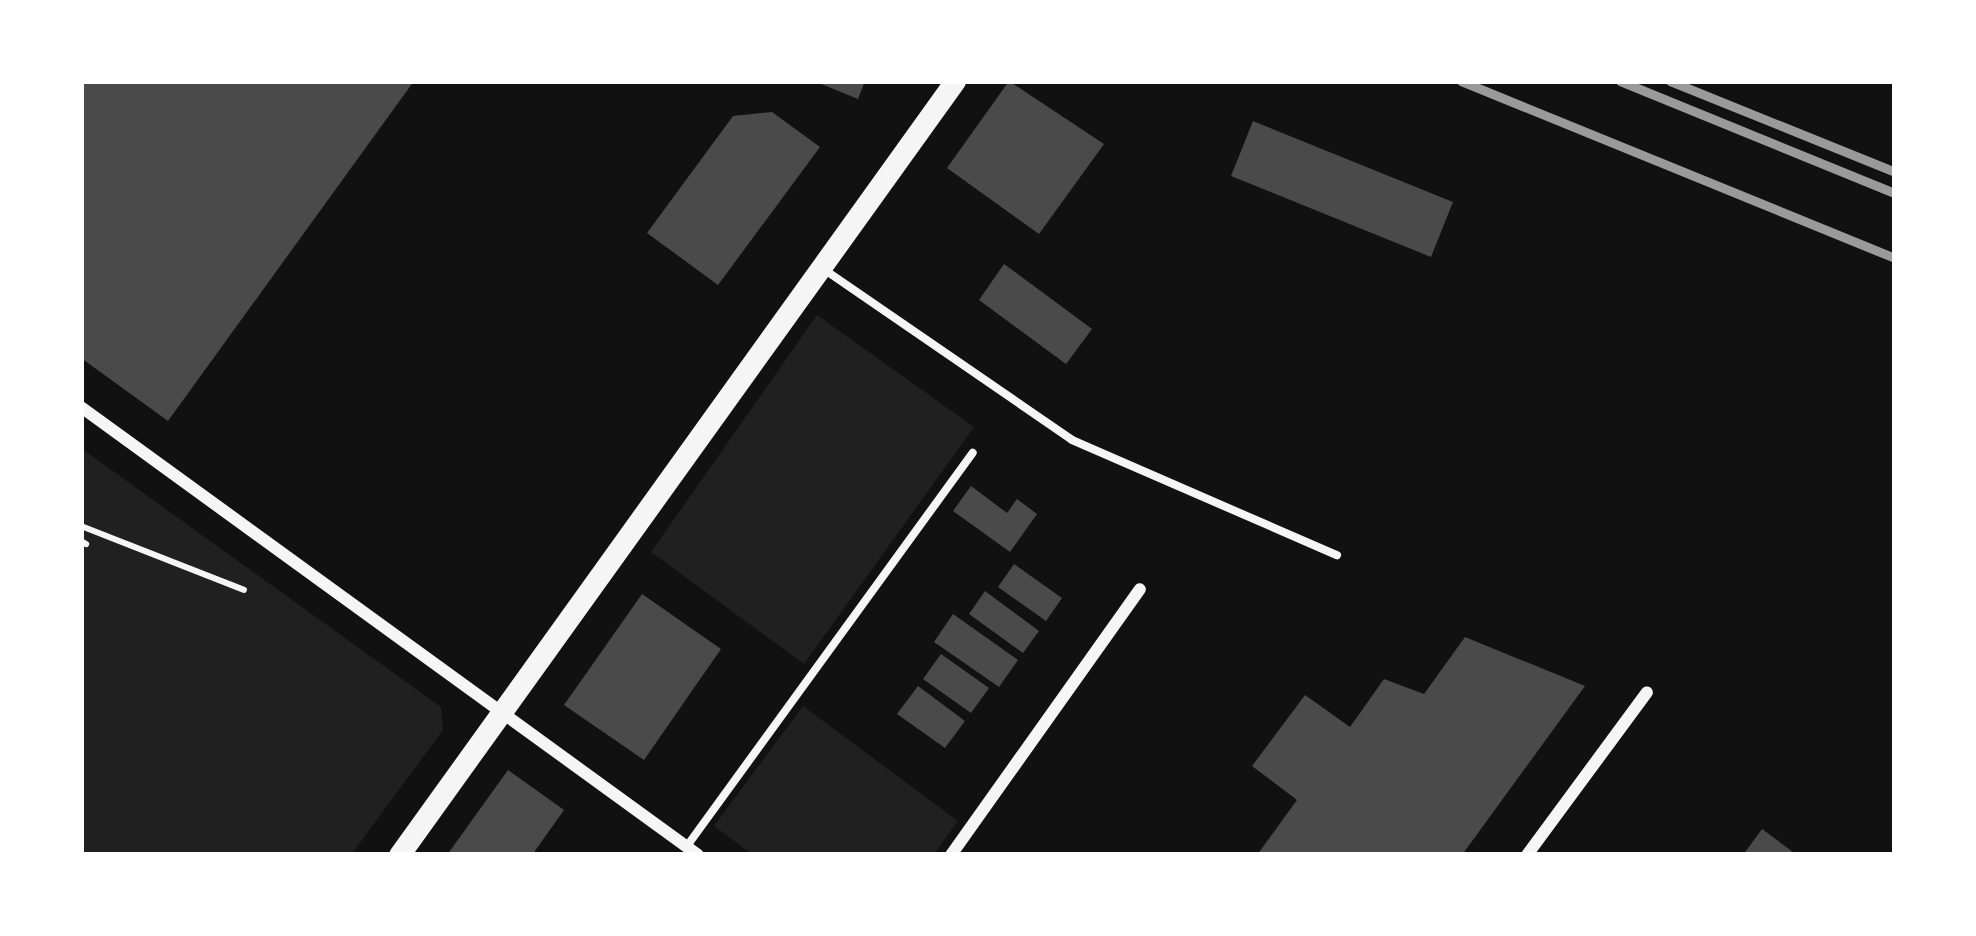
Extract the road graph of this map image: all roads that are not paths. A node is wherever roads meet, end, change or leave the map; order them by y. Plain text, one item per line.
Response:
1 (955, 81) edge
2 (821, 267) junction
3 (81, 407) edge
4 (973, 453) dead end
5 (1337, 555) dead end
6 (1140, 589) dead end
7 (1647, 692) dead end
8 (502, 713) junction
9 (692, 851) edge
10 (399, 855) edge
11 (951, 855) edge
12 (1527, 855) edge

1 - 2 street
2 - 5 lane
2 - 8 street
3 - 8 street
4 - 9 lane
6 - 11 street
7 - 12 street
8 - 9 street
8 - 10 street

